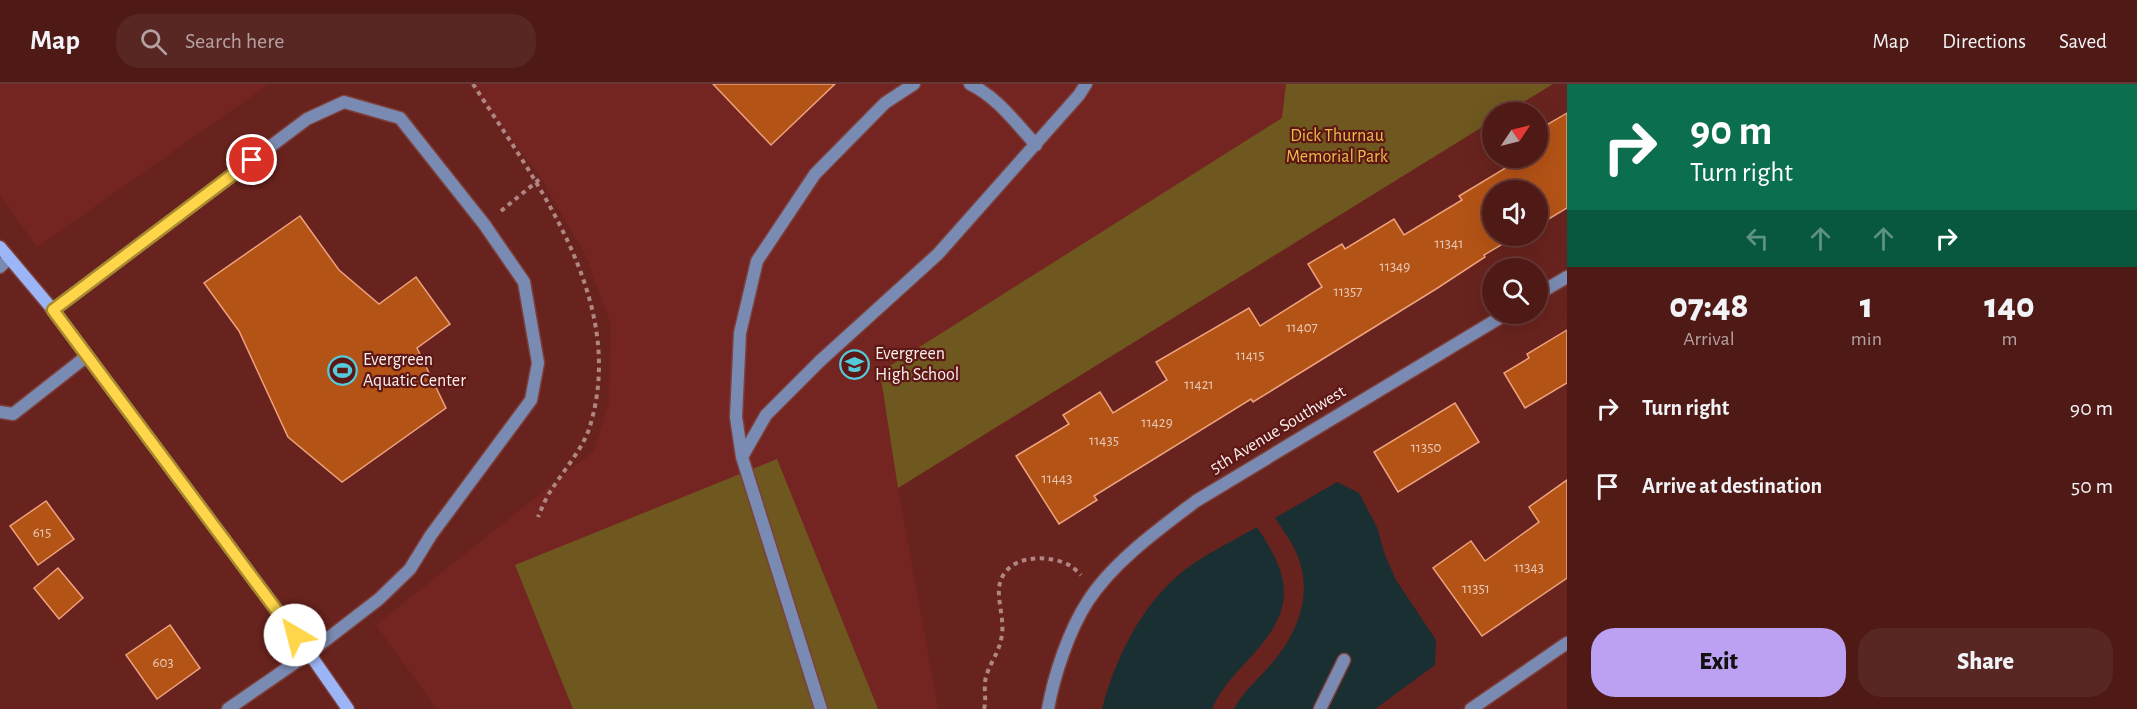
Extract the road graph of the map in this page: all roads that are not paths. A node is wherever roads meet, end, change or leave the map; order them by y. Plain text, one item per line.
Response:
1 (914, 84) edge
2 (970, 84) edge
3 (1086, 84) edge
4 (1036, 145) junction
5 (0, 247) edge
6 (4, 263) edge
7 (1567, 276) edge
8 (1548, 288) edge
9 (53, 310) junction
10 (1489, 324) edge
11 (87, 356) junction
12 (0, 412) edge
13 (742, 457) junction
14 (1567, 643) edge
15 (309, 653) junction
16 (1344, 660) dead end
17 (228, 709) edge
18 (348, 709) edge
19 (820, 709) edge
20 (1048, 709) edge
21 (1320, 709) edge
22 (1471, 709) edge

1 - 13 street
2 - 4 street
3 - 4 street
4 - 13 street
5 - 6 street
6 - 9 street
7 - 8 street
9 - 11 street
9 - 15 street
10 - 20 street, 5th Avenue Southwest
11 - 12 street
11 - 15 street
13 - 19 street
14 - 22 street
15 - 17 street
15 - 18 street
16 - 21 street

